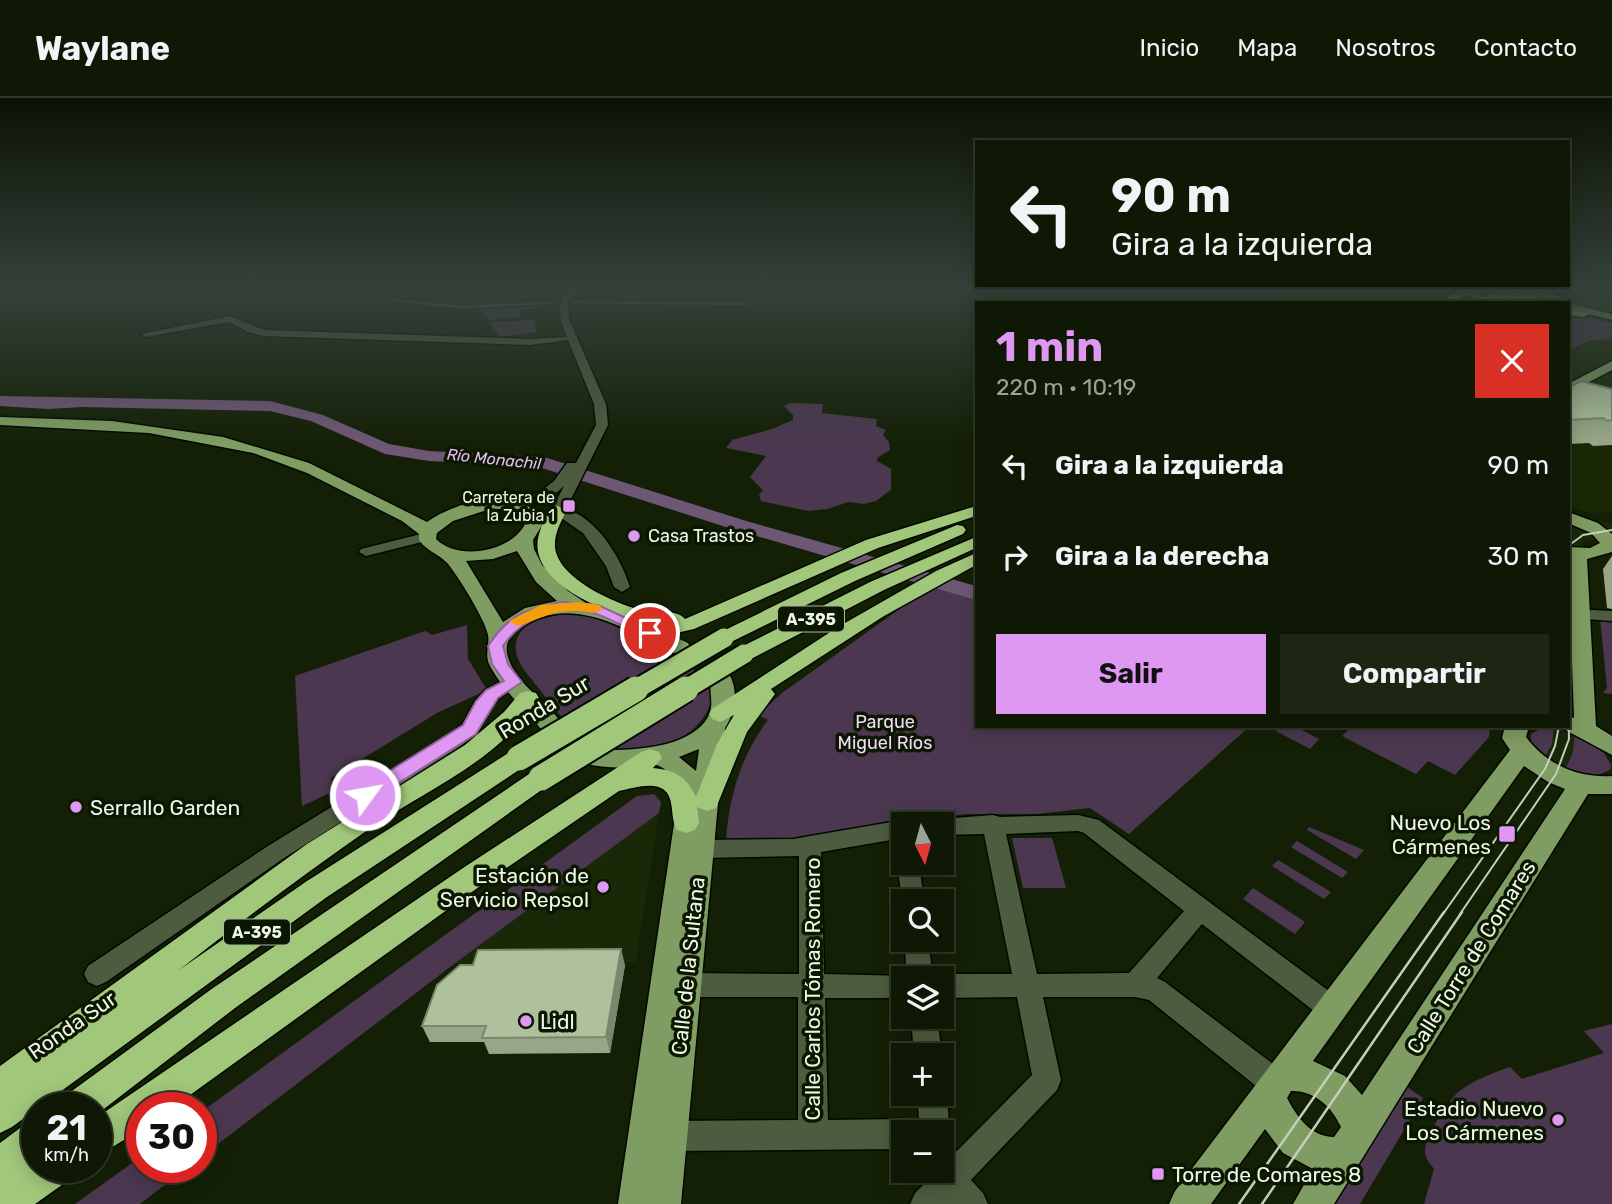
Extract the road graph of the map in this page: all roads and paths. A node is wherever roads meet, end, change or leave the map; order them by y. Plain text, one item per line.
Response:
1 (564, 339) edge
2 (450, 340) edge
3 (554, 340) edge
4 (572, 340) edge
5 (1612, 351) edge
6 (1612, 365) edge
7 (1570, 373) edge
8 (1570, 396) edge
9 (0, 421) edge
10 (573, 473) junction
11 (383, 505) junction
12 (509, 505) junction
13 (458, 511) junction
14 (558, 511) junction
15 (975, 511) edge
16 (1575, 519) edge
17 (535, 520) junction
18 (975, 522) edge
19 (1610, 531) edge
20 (430, 538) junction
21 (524, 540) junction
22 (975, 542) edge
23 (366, 552) dead end
24 (1573, 553) edge
25 (449, 554) junction
26 (975, 559) edge
27 (622, 587) dead end
28 (578, 606) junction
29 (725, 606) junction
30 (1592, 615) dead end
31 (1612, 616) edge
32 (650, 633) junction
33 (499, 639) junction
34 (802, 659) junction
35 (521, 690) junction
36 (717, 721) junction
37 (1579, 725) edge
38 (1519, 738) edge
39 (1612, 747) edge
40 (577, 751) junction
41 (654, 757) junction
42 (1582, 783) junction
43 (1612, 785) edge
44 (993, 823) junction
45 (698, 824) junction
46 (954, 826) edge
47 (891, 831) edge
48 (810, 846) junction
49 (1199, 911) junction
50 (97, 974) dead end
51 (686, 985) junction
52 (812, 985) junction
53 (1028, 985) junction
54 (1135, 985) junction
55 (891, 986) edge
56 (954, 986) edge
57 (1332, 1009) junction
58 (1276, 1085) junction
59 (0, 1087) edge
60 (98, 1092) edge
61 (161, 1092) edge
62 (0, 1115) edge
63 (813, 1133) junction
64 (891, 1134) edge
65 (669, 1136) junction
66 (1351, 1143) junction
67 (21, 1150) edge
68 (0, 1165) edge
69 (954, 1167) edge
70 (33, 1183) edge
71 (940, 1183) edge
72 (952, 1183) edge
73 (2, 1204) edge
74 (637, 1204) edge
75 (662, 1204) edge
76 (926, 1204) edge
77 (972, 1204) edge
78 (1188, 1204) edge
79 (1312, 1204) edge

1 - 10 street
2 - 3 street
4 - 10 street
5 - 7 main road
6 - 8 main road
9 - 11 main road
10 - 12 street
10 - 14 street
10 - 17 street
11 - 13 main road
11 - 20 main road
12 - 13 main road
12 - 17 main road
13 - 20 main road
14 - 27 street
14 - 29 highway
15 - 29 highway
16 - 19 main road
17 - 21 main road
18 - 62 highway, Ronda Sur / A-395, bridge
19 - 24 main road
20 - 23 street
20 - 25 main road
21 - 25 main road
21 - 28 main road
22 - 60 highway, A-395, bridge
24 - 37 main road
25 - 33 main road
26 - 34 highway
28 - 32 main road
28 - 33 main road
29 - 32 highway
30 - 31 street
32 - 36 main road, Calle de la Sultana
33 - 35 main road
34 - 36 highway
34 - 45 highway
35 - 40 main road
35 - 50 street
35 - 59 highway
36 - 41 main road
36 - 45 main road, Calle de la Sultana
37 - 39 main road
38 - 42 main road
38 - 57 main road
40 - 41 highway
40 - 45 highway
40 - 61 highway
41 - 45 main road, Calle de la Sultana
42 - 43 main road
42 - 66 main road, Calle Torre de Comares
44 - 46 street
44 - 49 street
44 - 53 street
45 - 48 street
45 - 51 main road, Calle de la Sultana
45 - 74 main road, Calle de la Sultana
47 - 48 street
48 - 52 street, Calle Carlos Tómas Romero
49 - 54 street
49 - 57 street
51 - 52 street
51 - 65 main road, Calle de la Sultana
52 - 55 street
52 - 63 street, Calle Carlos Tómas Romero
53 - 54 street
53 - 56 street
53 - 69 street
54 - 58 street
57 - 58 main road
58 - 66 main road
58 - 66 main road
58 - 78 main road
63 - 64 street
63 - 65 street
65 - 75 main road, Calle de la Sultana
66 - 79 main road, Calle Torre de Comares
67 - 68 highway
70 - 73 highway
71 - 76 street
72 - 77 street

